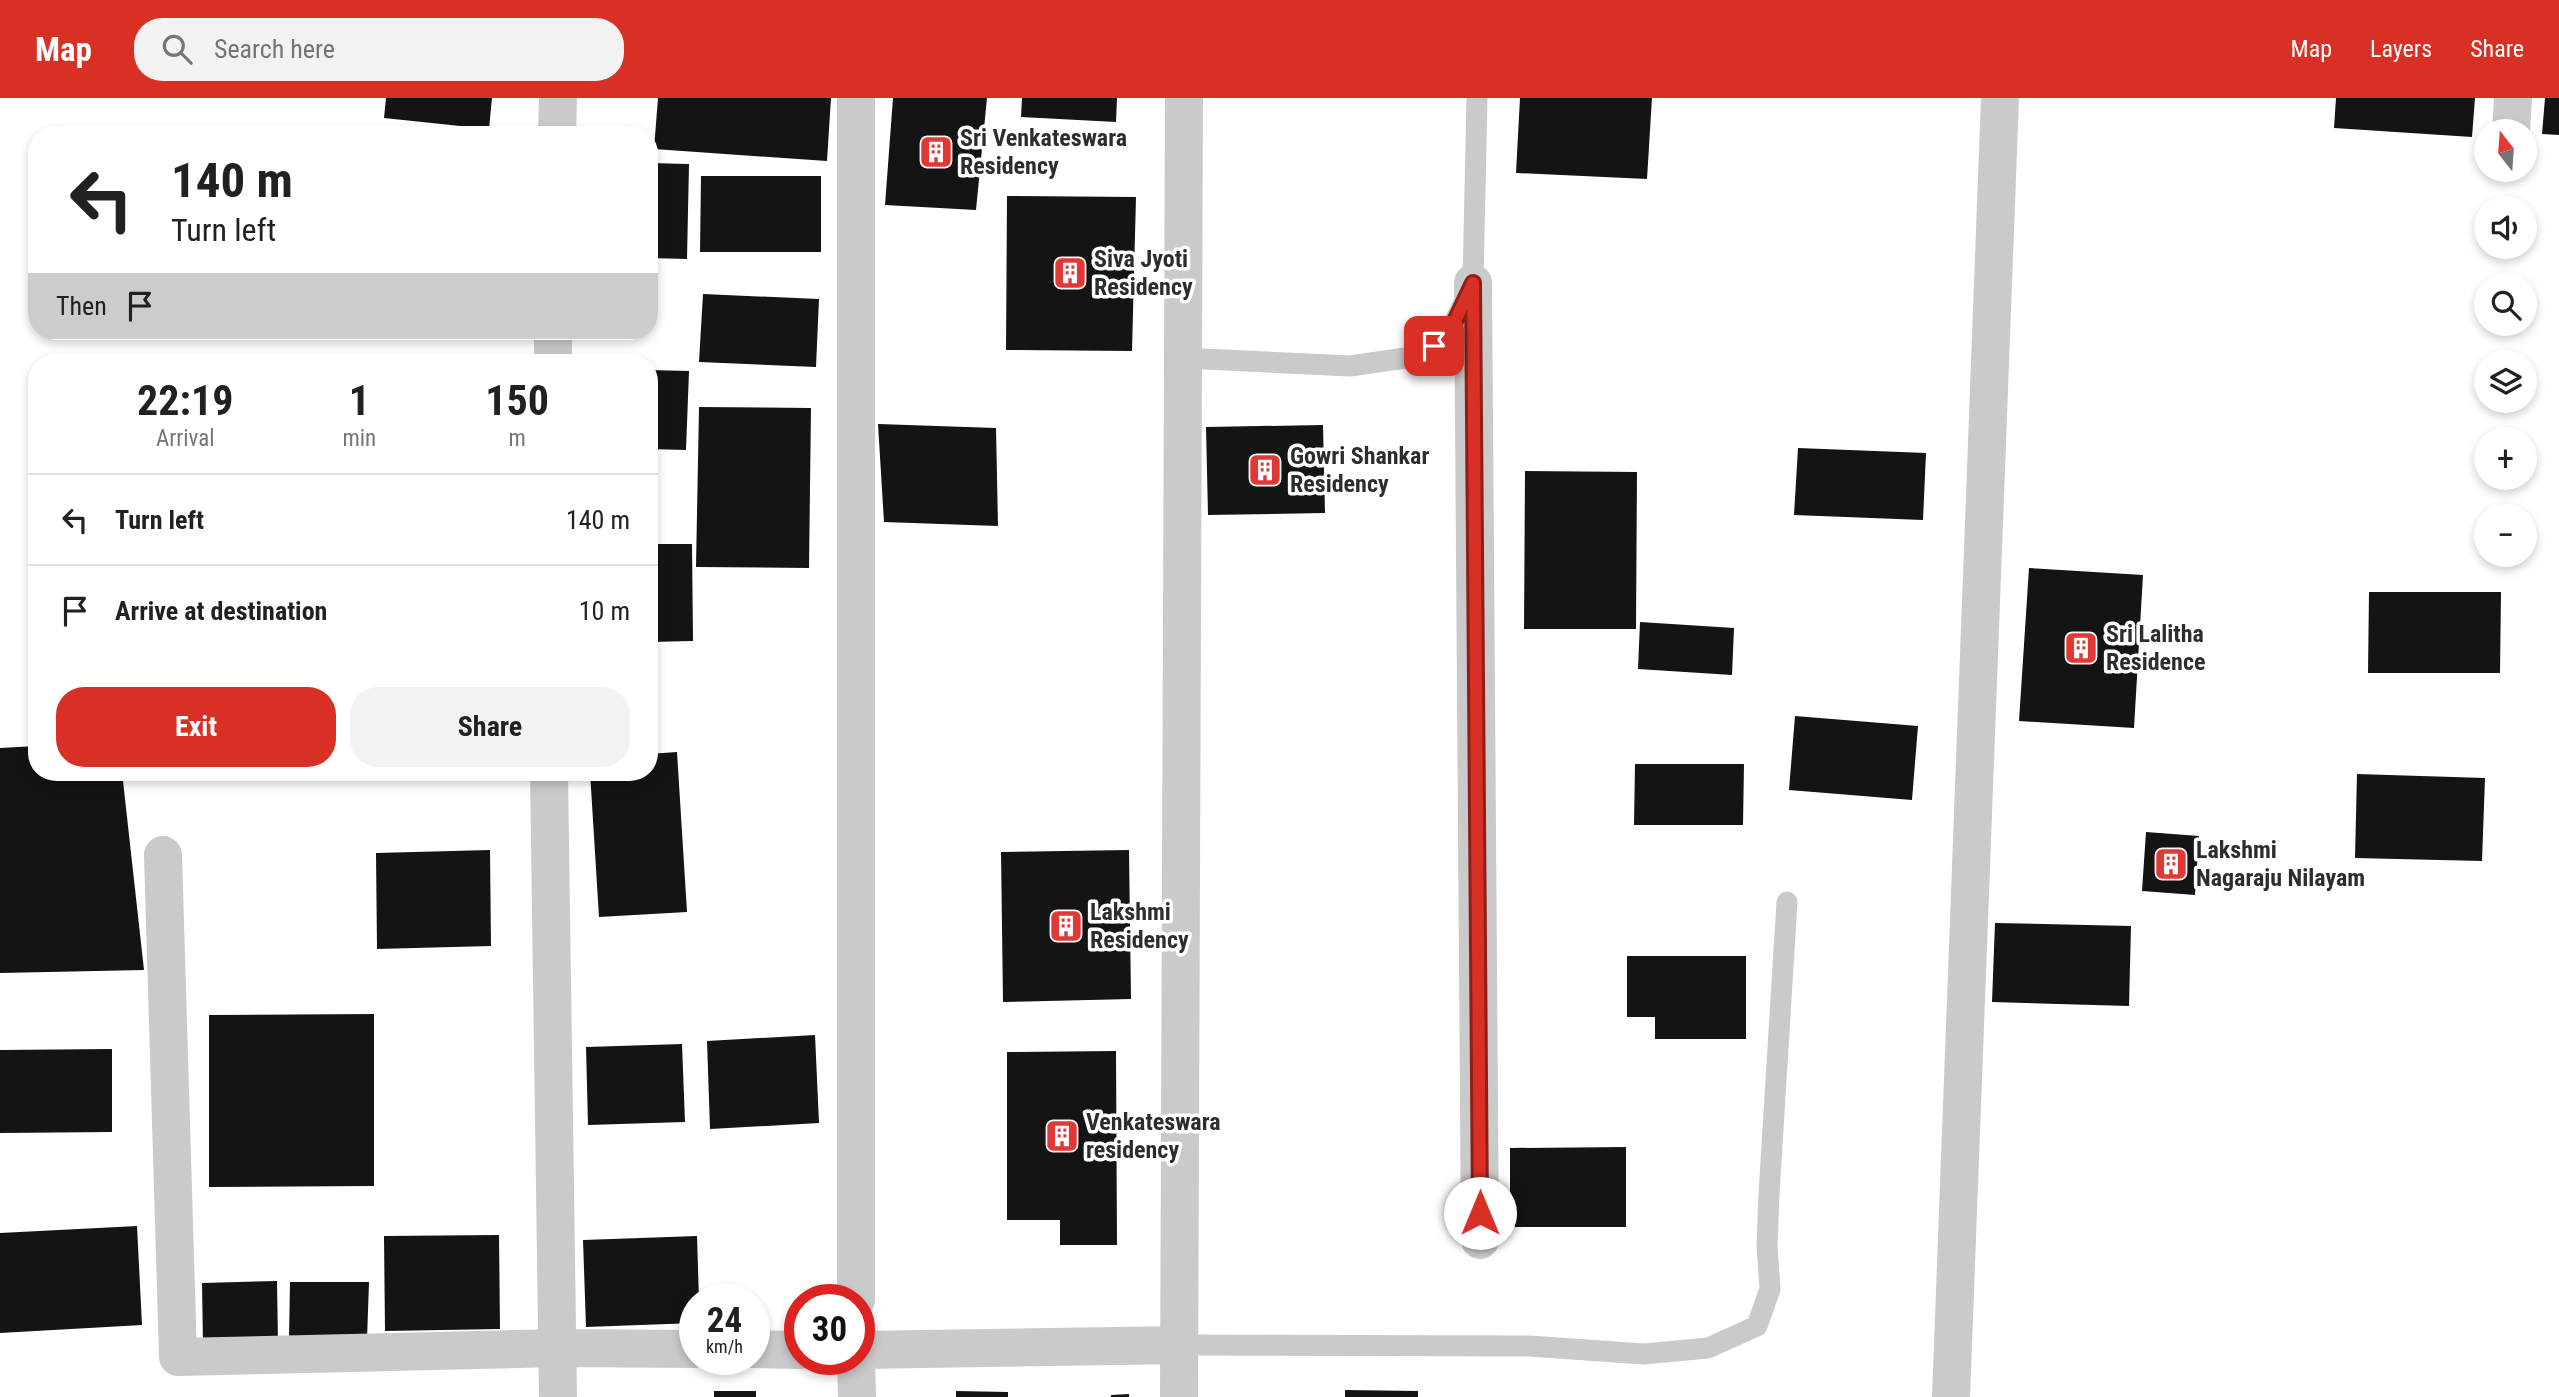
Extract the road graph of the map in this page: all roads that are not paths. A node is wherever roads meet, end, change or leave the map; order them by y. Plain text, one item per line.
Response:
1 (558, 98) edge
2 (856, 98) edge
3 (1184, 98) edge
4 (1477, 98) edge
5 (2000, 98) edge
6 (2513, 98) edge
7 (2512, 119) edge
8 (557, 126) edge
9 (1473, 283) junction
10 (1183, 358) junction
11 (549, 781) edge
12 (163, 855) dead end
13 (1787, 902) dead end
14 (1480, 1240) dead end
15 (856, 1284) edge
16 (1181, 1345) junction
17 (558, 1348) junction
18 (679, 1349) edge
19 (875, 1350) edge
20 (856, 1375) edge
21 (558, 1397) edge
22 (856, 1397) edge
23 (1179, 1397) edge
24 (1951, 1397) edge

1 - 8 street
2 - 15 street
3 - 10 street
4 - 9 lane
5 - 24 street
6 - 7 street
9 - 10 lane
9 - 14 street
10 - 16 street
11 - 17 street
12 - 17 street
13 - 16 lane
16 - 19 street
16 - 23 street
17 - 18 street
17 - 21 street
20 - 22 street

